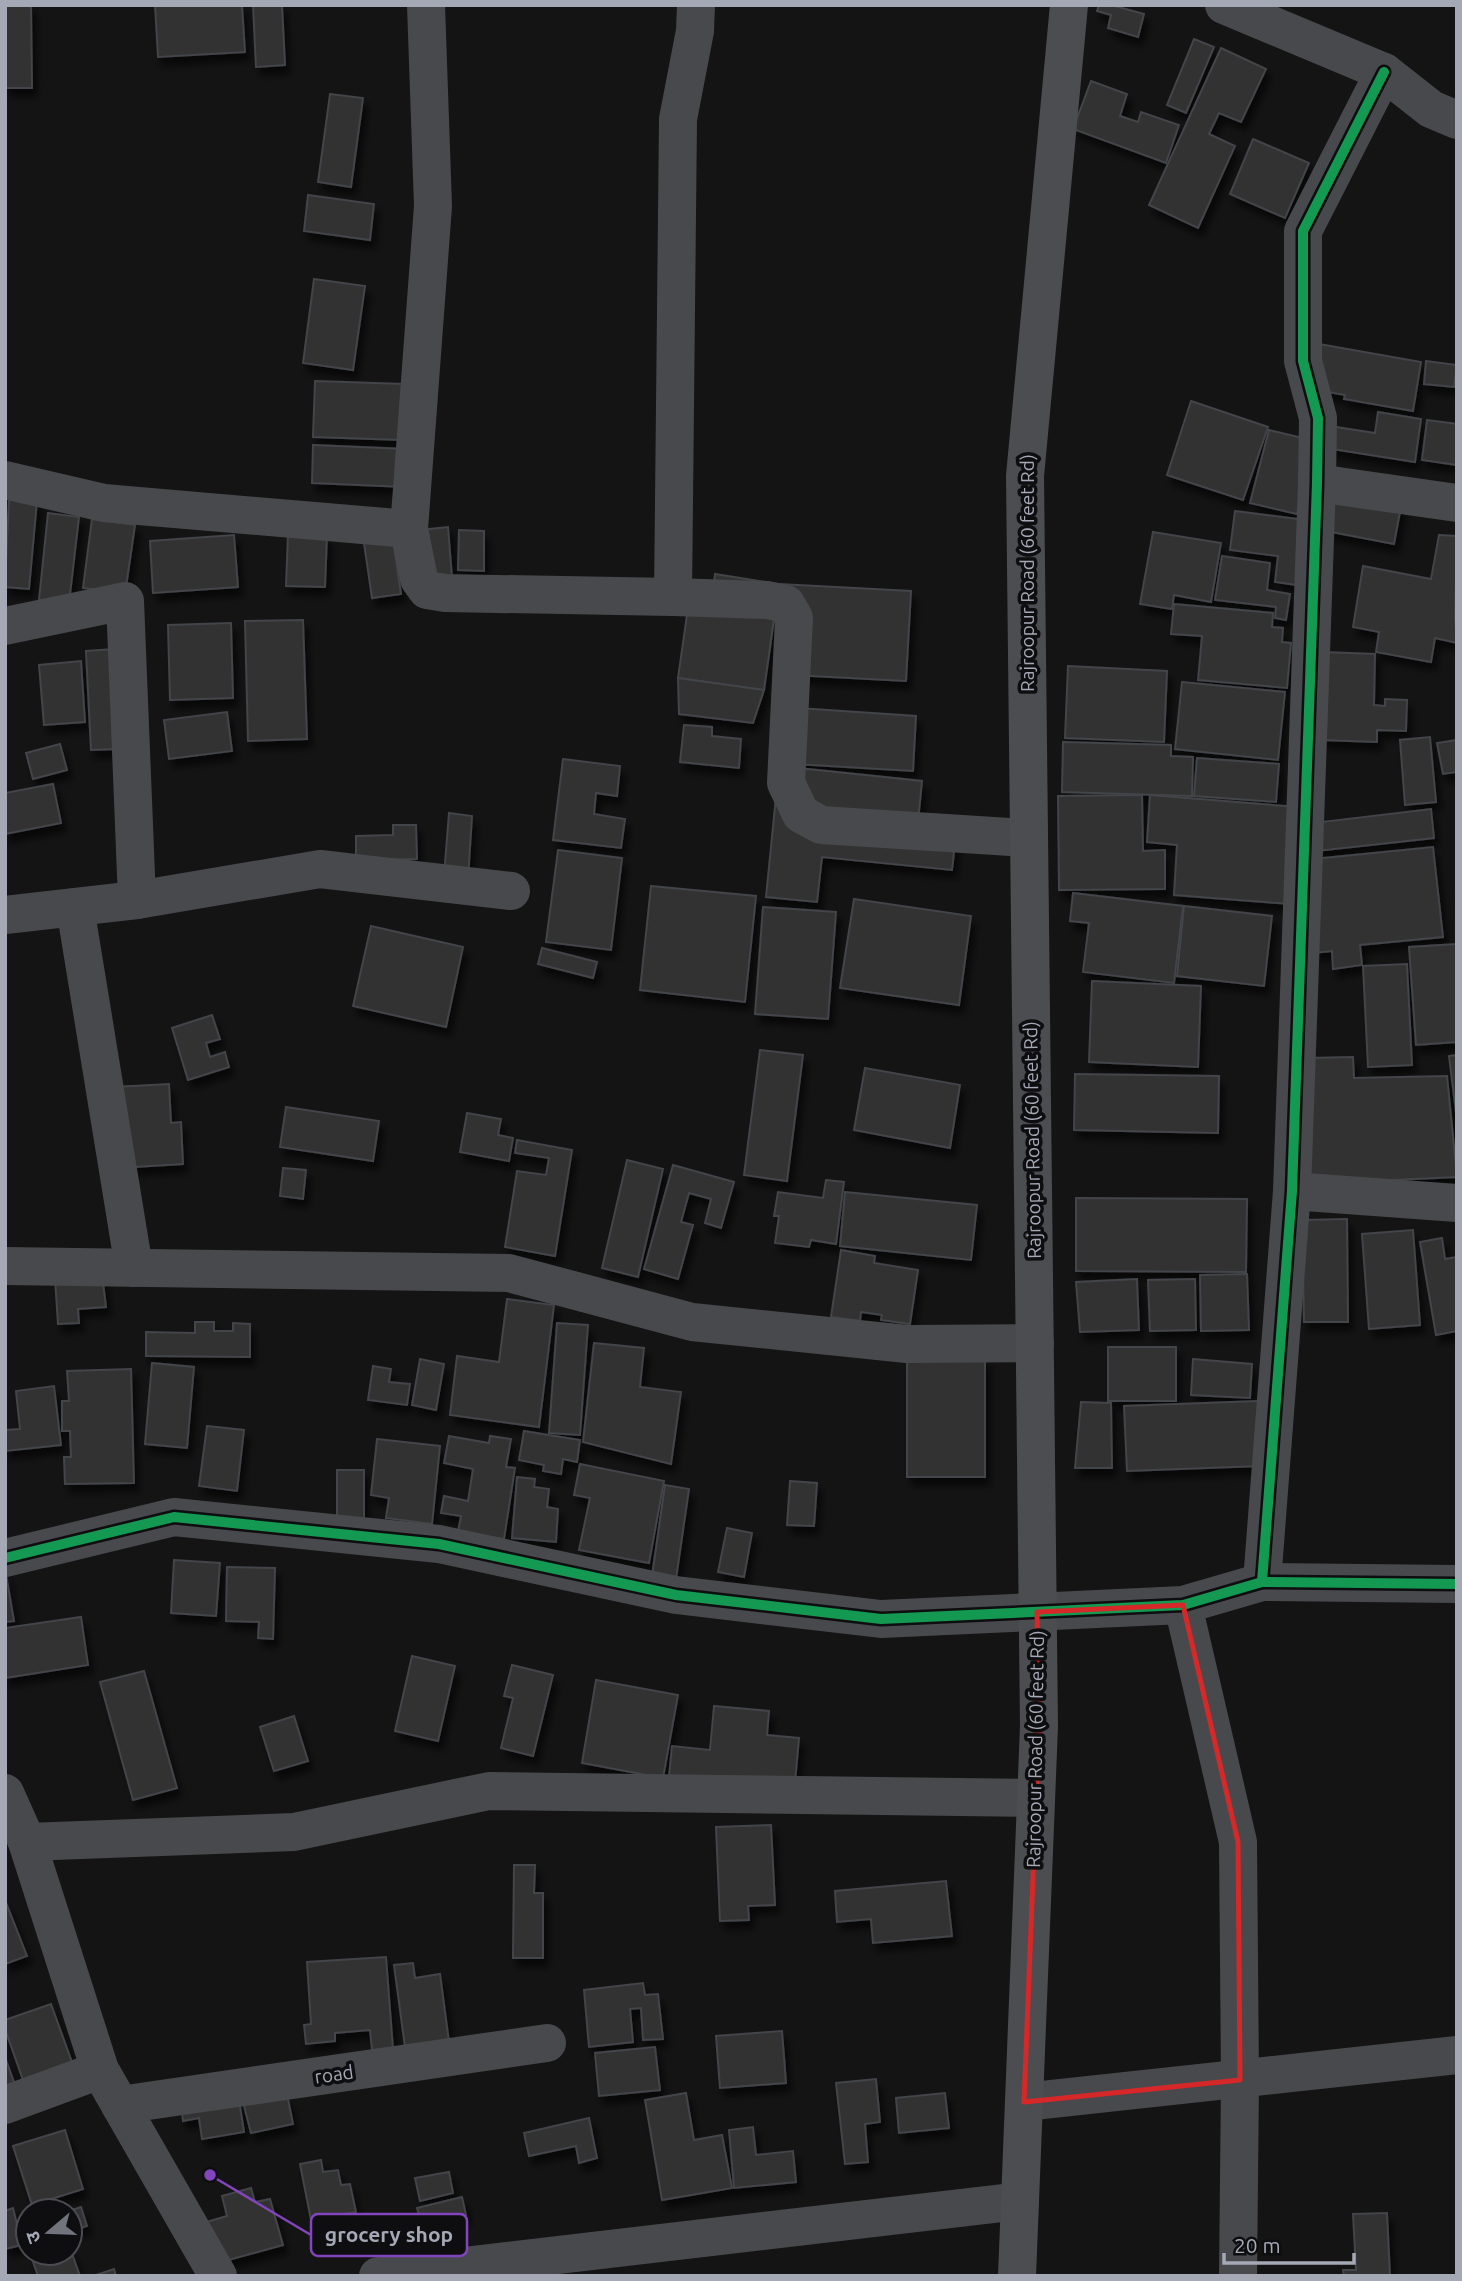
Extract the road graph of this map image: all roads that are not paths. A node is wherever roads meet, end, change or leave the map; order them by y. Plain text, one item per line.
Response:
1 (426, 5) edge
2 (696, 5) edge
3 (1069, 5) edge
4 (1224, 5) edge
5 (1384, 72) junction
6 (1457, 120) edge
7 (5, 480) edge
8 (1317, 483) junction
9 (1457, 503) edge
10 (410, 529) junction
11 (673, 597) junction
12 (5, 626) edge
13 (1027, 838) junction
14 (511, 891) dead end
15 (137, 900) junction
16 (75, 907) junction
17 (5, 915) edge
18 (1292, 1191) junction
19 (1457, 1203) edge
20 (5, 1266) edge
21 (134, 1268) junction
22 (1035, 1343) junction
23 (5, 1558) edge
24 (1262, 1582) junction
25 (1457, 1584) edge
26 (1183, 1605) junction
27 (1037, 1612) junction
28 (5, 1793) edge
29 (1036, 1798) junction
30 (27, 1842) junction
31 (547, 2043) dead end
32 (1457, 2055) edge
33 (100, 2070) junction
34 (1240, 2080) junction
35 (1024, 2102) junction
36 (5, 2105) edge
37 (120, 2105) junction
38 (1020, 2201) junction
39 (218, 2276) edge
40 (378, 2276) edge
41 (1017, 2276) edge
42 (1238, 2276) edge

1 - 10 street
2 - 11 street
3 - 13 main road, Rajroopur Road (60 feet Rd)
4 - 5 street
5 - 6 street
5 - 8 street
7 - 10 street
8 - 9 street
8 - 18 street
10 - 11 street
11 - 13 street
12 - 15 street
13 - 22 main road, Rajroopur Road (60 feet Rd)
14 - 15 street
15 - 16 street
16 - 17 street
16 - 21 street
18 - 19 street
18 - 24 street
20 - 21 street
21 - 22 street
22 - 27 main road, Rajroopur Road (60 feet Rd)
23 - 27 street
24 - 25 street
24 - 26 street
26 - 27 street
26 - 34 street
27 - 29 main road, Rajroopur Road (60 feet Rd)
28 - 30 street
29 - 30 street
29 - 35 main road, Rajroopur Road (60 feet Rd)
30 - 33 street
31 - 37 street, road
32 - 34 street
33 - 36 street
33 - 37 street
34 - 35 street
34 - 42 street
35 - 38 main road, Rajroopur Road (60 feet Rd)
37 - 39 street
38 - 40 street
38 - 41 main road, Rajroopur Road (60 feet Rd)

